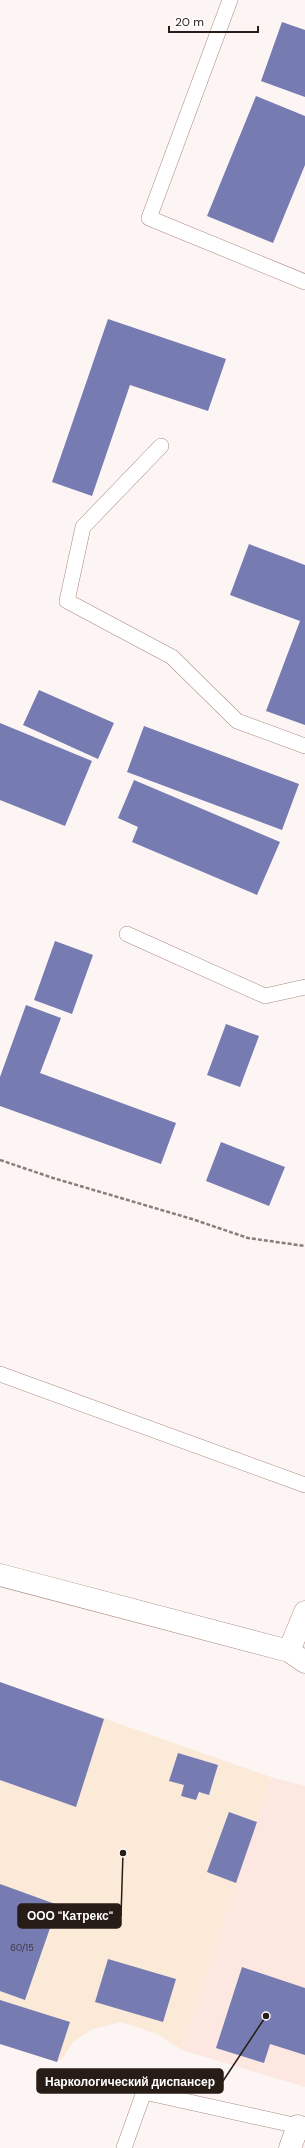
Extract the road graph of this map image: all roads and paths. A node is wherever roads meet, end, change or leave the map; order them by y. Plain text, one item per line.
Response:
1 (230, 0) edge
2 (305, 282) edge
3 (161, 446) dead end
4 (305, 746) edge
5 (127, 934) dead end
6 (305, 987) edge
7 (0, 1160) edge
8 (305, 1246) edge
9 (0, 1374) edge
10 (305, 1485) edge
11 (0, 1575) edge
12 (305, 1612) edge
13 (297, 1656) edge
14 (301, 2128) edge
15 (124, 2148) edge
16 (290, 2148) edge

1 - 2 lane
3 - 4 lane
5 - 6 lane
7 - 8 path
9 - 10 lane
11 - 13 street
12 - 13 street
14 - 15 lane
14 - 16 street

